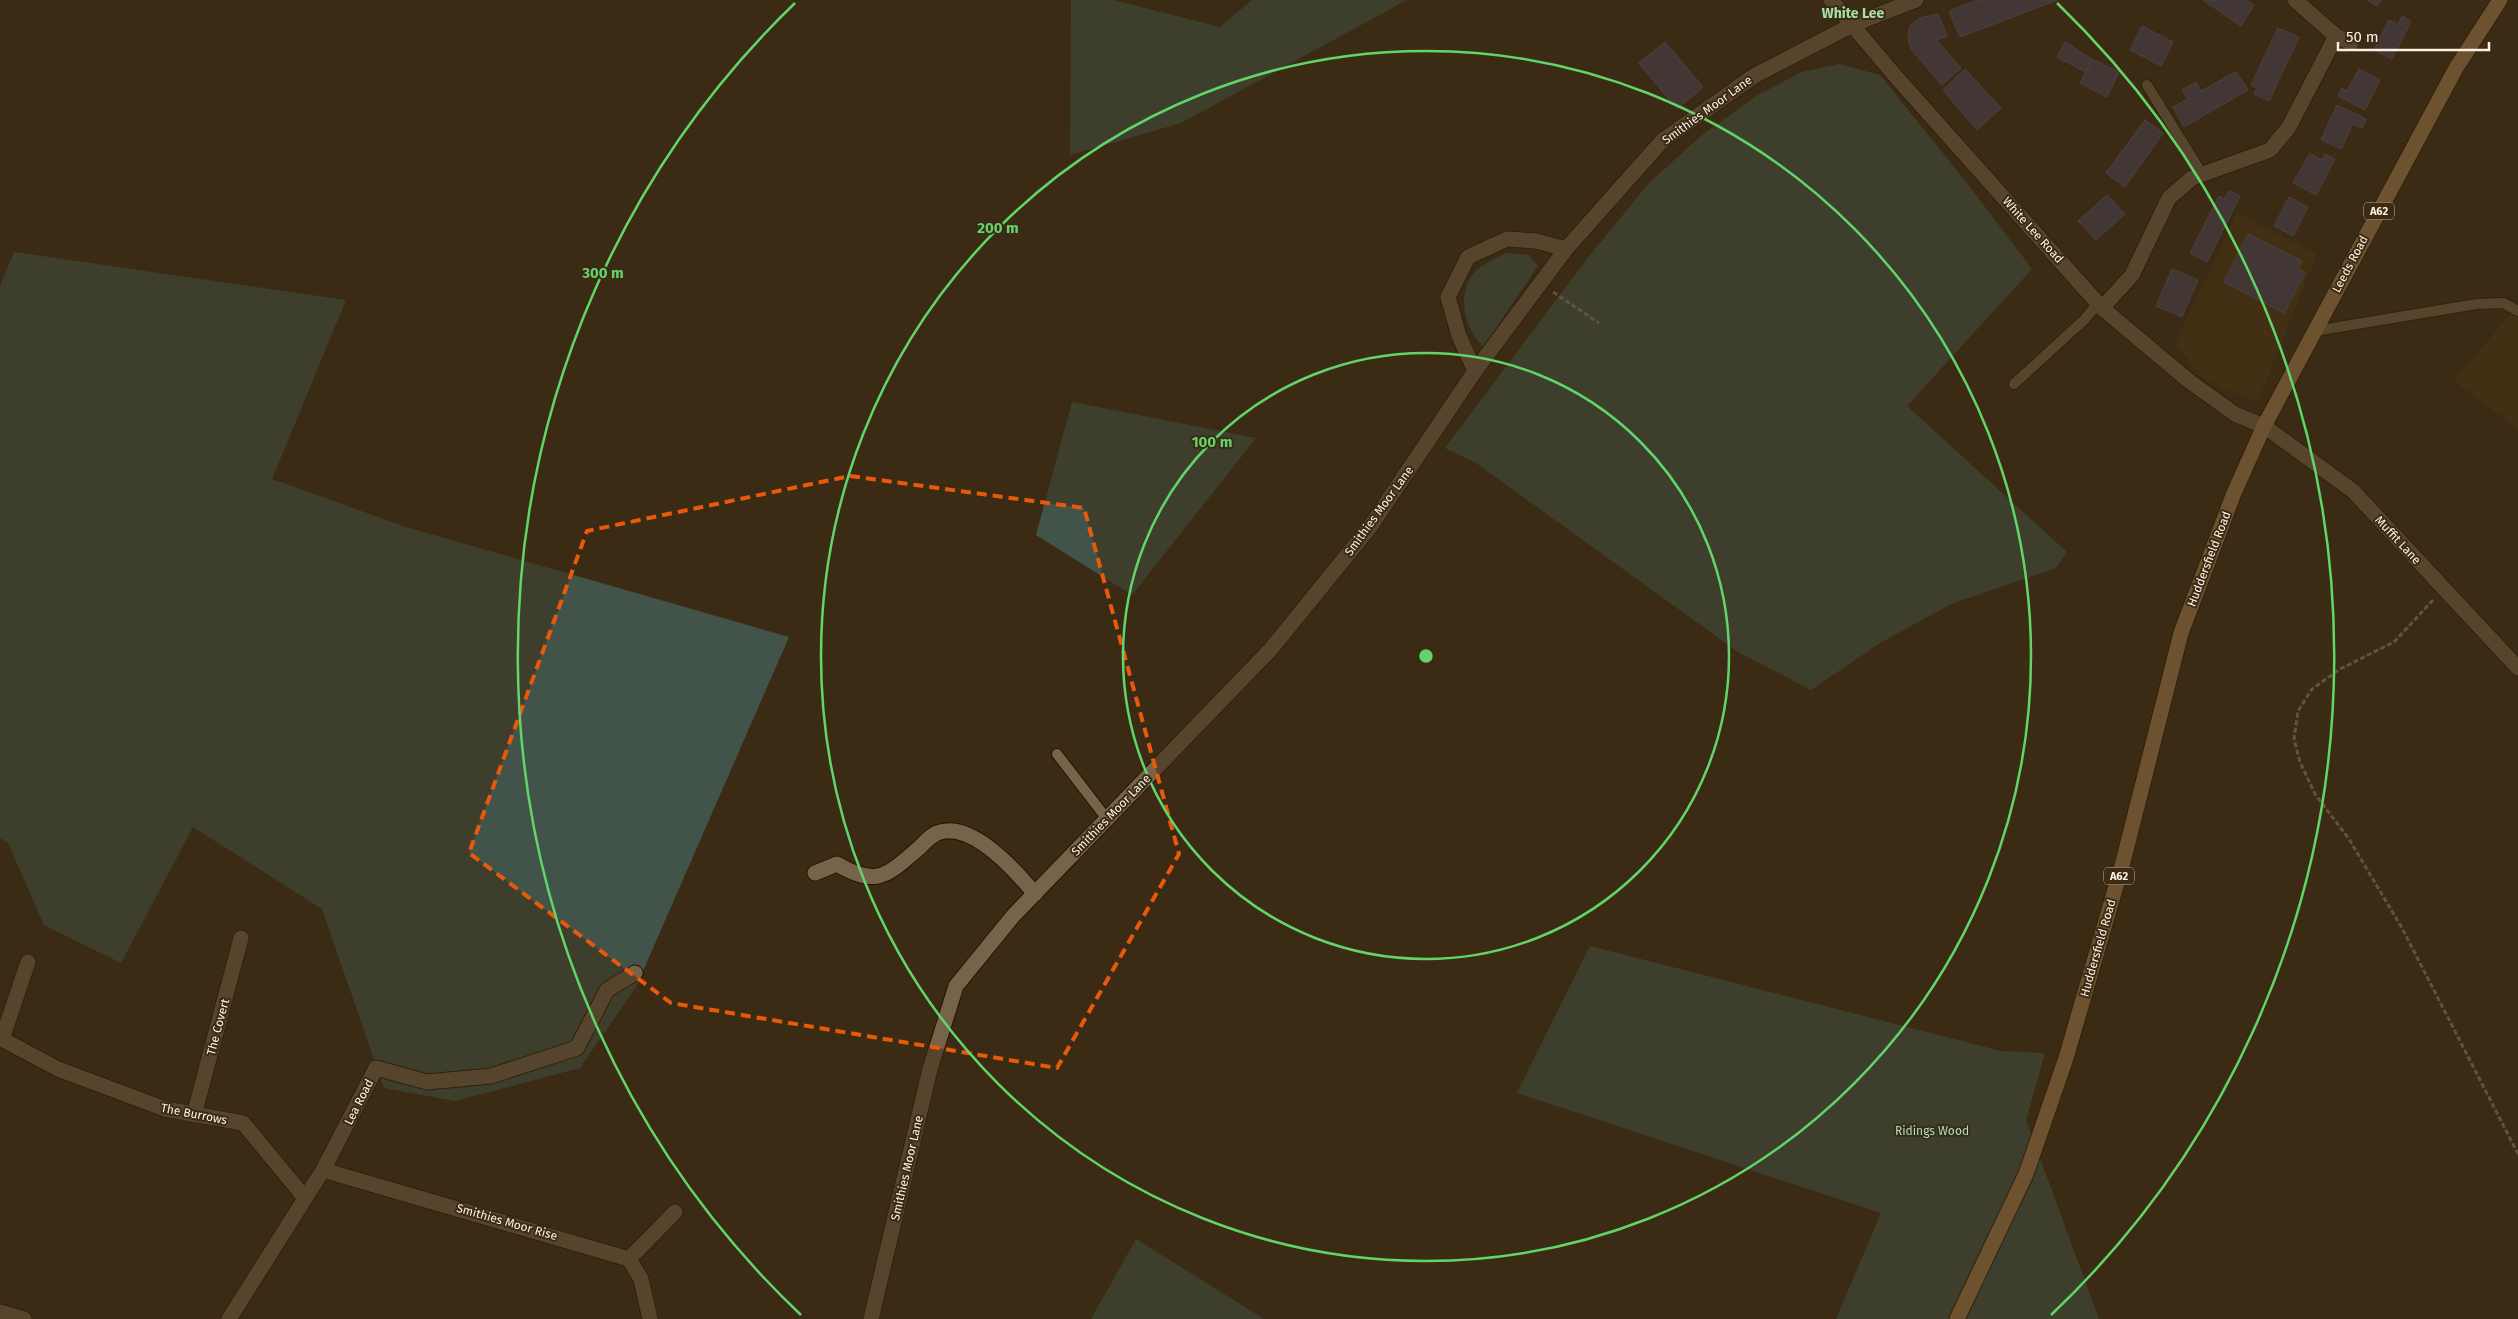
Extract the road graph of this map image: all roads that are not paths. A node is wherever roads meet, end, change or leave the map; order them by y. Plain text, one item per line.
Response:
1 (1831, 0) edge
2 (1916, 0) edge
3 (2294, 0) edge
4 (2500, 0) edge
5 (1852, 24) junction
6 (2336, 36) junction
7 (2351, 43) dead end
8 (2147, 86) dead end
9 (2202, 174) junction
10 (1566, 249) junction
11 (2100, 305) junction
12 (2518, 311) edge
13 (2315, 331) junction
14 (1475, 371) junction
15 (2014, 384) dead end
16 (2264, 426) junction
17 (2518, 668) edge
18 (1057, 754) dead end
19 (1107, 819) junction
20 (815, 874) dead end
21 (1035, 894) junction
22 (242, 938) dead end
23 (28, 962) dead end
24 (635, 973) dead end
25 (1, 1038) edge
26 (194, 1115) junction
27 (323, 1170) junction
28 (305, 1198) junction
29 (676, 1212) dead end
30 (629, 1259) junction
31 (0, 1312) edge
32 (24, 1319) edge
33 (229, 1319) edge
34 (650, 1319) edge
35 (871, 1319) edge
36 (1957, 1319) edge

1 - 5 street, White Lee Road
2 - 5 street, Smithies Moor Lane
3 - 6 street
4 - 13 main road, Leeds Road / A62
5 - 10 street, Smithies Moor Lane
5 - 11 street, White Lee Road
6 - 7 street
6 - 9 street
8 - 9 lane
9 - 11 street
10 - 14 street, Smithies Moor Lane
10 - 14 street
11 - 15 lane
11 - 16 street, White Lee Road
12 - 13 lane
13 - 16 main road, Leeds Road / A62
14 - 19 street, Smithies Moor Lane
16 - 17 street, Muffit Lane
16 - 36 main road, Huddersfield Road / A62
18 - 19 lane
19 - 21 street, Smithies Moor Lane
20 - 21 street
21 - 35 street, Smithies Moor Lane
22 - 26 street, The Covert
23 - 25 street, The Burrows
24 - 27 street, Lea Road
25 - 26 street, The Burrows
26 - 28 street, The Burrows
27 - 28 street, Lea Road
27 - 30 street, Smithies Moor Rise
28 - 33 street, Lea Road
29 - 30 street
30 - 34 street
31 - 32 street

